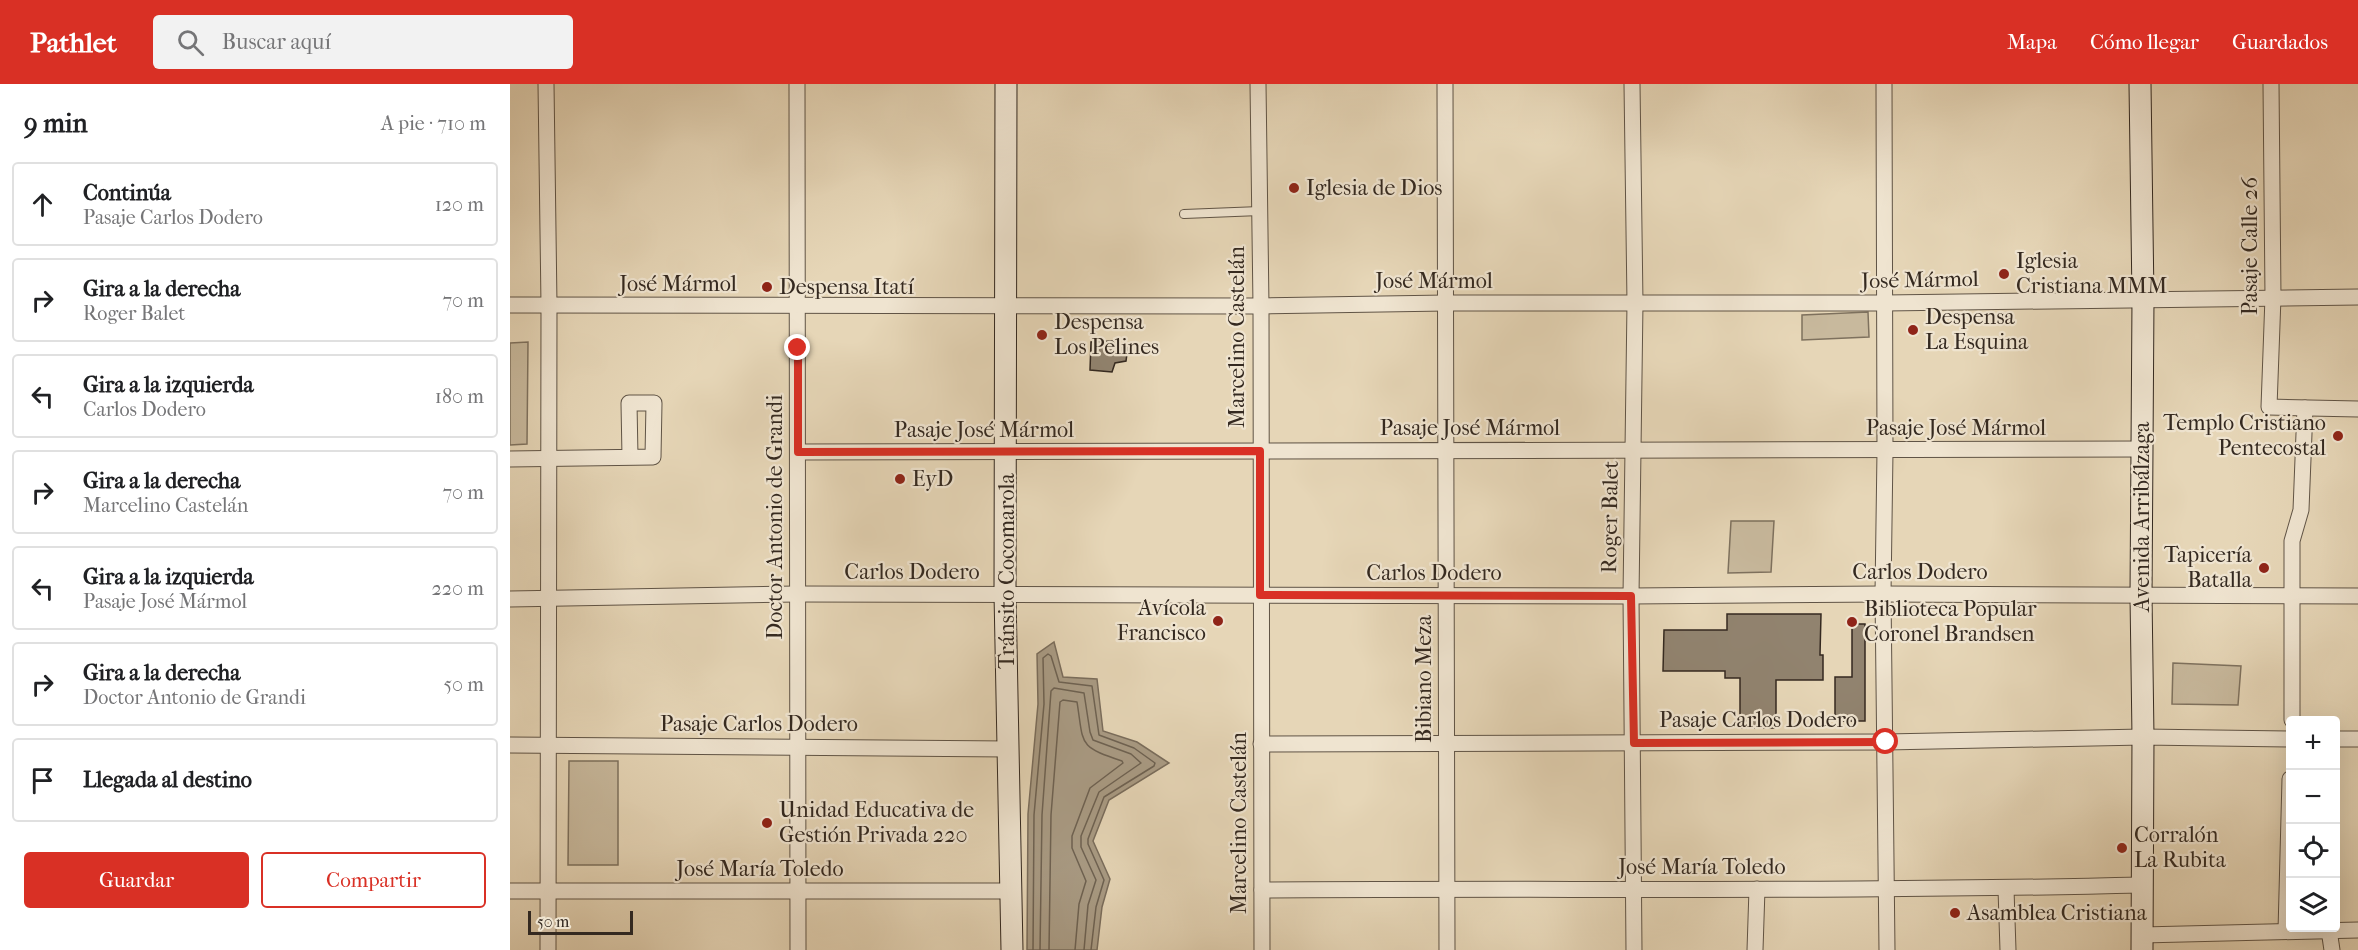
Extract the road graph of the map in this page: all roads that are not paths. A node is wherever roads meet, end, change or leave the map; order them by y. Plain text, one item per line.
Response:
1 (546, 84) edge
2 (797, 84) edge
3 (1006, 84) edge
4 (1258, 84) edge
5 (1445, 84) edge
6 (1632, 84) edge
7 (1884, 84) edge
8 (2140, 84) edge
9 (2271, 84) edge
10 (1260, 211) junction
11 (1184, 213) dead end
12 (2273, 297) junction
13 (2358, 297) edge
14 (2143, 299) junction
15 (1446, 303) junction
16 (1635, 303) junction
17 (1885, 303) junction
18 (510, 305) edge
19 (549, 305) junction
20 (1005, 305) junction
21 (1261, 306) junction
22 (798, 307) junction
23 (2305, 408) junction
24 (2358, 409) edge
25 (2142, 449) junction
26 (1260, 451) junction
27 (1446, 451) junction
28 (1634, 451) junction
29 (1885, 451) junction
30 (798, 452) junction
31 (1007, 452) junction
32 (630, 457) dead end
33 (510, 459) edge
34 (549, 459) junction
35 (797, 594) junction
36 (1005, 594) junction
37 (1883, 594) junction
38 (1260, 595) junction
39 (2291, 595) junction
40 (1446, 596) junction
41 (1631, 596) junction
42 (2141, 596) junction
43 (2358, 596) edge
44 (510, 599) edge
45 (548, 599) junction
46 (2292, 716) edge
47 (2143, 737) junction
48 (2286, 739) edge
49 (2340, 739) edge
50 (2358, 740) edge
51 (1447, 742) junction
52 (1886, 742) junction
53 (1634, 743) junction
54 (1261, 744) junction
55 (510, 745) edge
56 (548, 745) junction
57 (797, 746) junction
58 (1008, 748) junction
59 (2289, 824) edge
60 (2287, 878) edge
61 (2142, 885) junction
62 (1447, 889) junction
63 (1757, 889) junction
64 (1888, 889) junction
65 (2006, 889) junction
66 (1262, 890) junction
67 (510, 891) edge
68 (548, 891) junction
69 (1010, 891) junction
70 (1634, 891) junction
71 (797, 892) junction
72 (2340, 930) edge
73 (2358, 930) edge
74 (2286, 931) edge
75 (2330, 932) edge
76 (2142, 942) edge
77 (548, 950) edge
78 (798, 950) edge
79 (1012, 950) edge
80 (1262, 950) edge
81 (1447, 950) edge
82 (1634, 950) edge
83 (1755, 950) edge
84 (1887, 950) edge
85 (2007, 950) edge
86 (2332, 950) edge

1 - 19 street
2 - 22 street, Doctor Antonio de Grandi
3 - 20 street, Tránsito Cocomarola
4 - 10 street, Marcelino Castelán
5 - 15 street, Bibiano Meza
6 - 16 street, Roger Balet
7 - 17 street
8 - 14 street, Avenida Arribálzaga
9 - 12 street, Pasaje Calle 26
10 - 11 lane
10 - 21 street, Marcelino Castelán
12 - 13 street, José Mármol
12 - 14 street, José Mármol
12 - 23 street, Pasaje Calle 26
14 - 17 street, José Mármol
14 - 25 street, Avenida Arribálzaga
15 - 16 street, José Mármol
15 - 21 street, José Mármol
15 - 27 street, Bibiano Meza
16 - 17 street, José Mármol
16 - 28 street, Roger Balet
17 - 29 street
18 - 19 street, José Mármol
19 - 22 street, José Mármol
19 - 34 street
20 - 21 street, José Mármol
20 - 22 street, José Mármol
20 - 31 street, Tránsito Cocomarola
21 - 26 street, Marcelino Castelán
22 - 30 street, Doctor Antonio de Grandi
23 - 24 street
23 - 39 street
25 - 29 street, Pasaje José Mármol
25 - 42 street, Avenida Arribálzaga
26 - 27 street, Pasaje José Mármol
26 - 31 street, Pasaje José Mármol
26 - 38 street, Marcelino Castelán
27 - 28 street, Pasaje José Mármol
27 - 40 street, Bibiano Meza
28 - 29 street, Pasaje José Mármol
28 - 41 street, Roger Balet
29 - 37 street
30 - 31 street, Pasaje José Mármol
30 - 35 street, Doctor Antonio de Grandi
31 - 36 street, Tránsito Cocomarola
32 - 34 street
33 - 34 street
34 - 45 street
35 - 36 street, Carlos Dodero
35 - 45 street, Carlos Dodero
35 - 57 street, Doctor Antonio de Grandi
36 - 38 street, Carlos Dodero
36 - 58 street, Tránsito Cocomarola
37 - 41 street, Carlos Dodero
37 - 42 street, Carlos Dodero
37 - 52 street
38 - 40 street, Carlos Dodero
38 - 54 street, Marcelino Castelán
39 - 42 street, Carlos Dodero
39 - 43 street, Carlos Dodero
39 - 46 street
40 - 41 street, Carlos Dodero
40 - 51 street, Bibiano Meza
41 - 53 street, Roger Balet
42 - 47 street, Avenida Arribálzaga
44 - 45 street, Carlos Dodero
45 - 56 street
47 - 48 street, Pasaje Carlos Dodero
47 - 52 street, Pasaje Carlos Dodero
47 - 61 street, Avenida Arribálzaga
49 - 50 street
51 - 53 street, Pasaje Carlos Dodero
51 - 54 street, Pasaje Carlos Dodero
51 - 62 street, Bibiano Meza
52 - 53 street, Pasaje Carlos Dodero
52 - 64 street
53 - 70 street, Roger Balet
54 - 66 street, Marcelino Castelán
55 - 56 street, Pasaje Carlos Dodero
56 - 57 street, Pasaje Carlos Dodero
56 - 68 street
57 - 58 street, Pasaje Carlos Dodero
57 - 71 street, Doctor Antonio de Grandi
58 - 69 street, Tránsito Cocomarola
59 - 60 street
61 - 65 street, José María Toledo
61 - 76 street, Avenida Arribálzaga
62 - 66 street, José María Toledo
62 - 70 street, José María Toledo
62 - 81 street, Bibiano Meza
63 - 64 street, José María Toledo
63 - 70 street, José María Toledo
63 - 83 street
64 - 65 street, José María Toledo
64 - 84 street
65 - 85 street
66 - 80 street, Marcelino Castelán
67 - 68 street, José María Toledo
68 - 71 street, José María Toledo
68 - 77 street
69 - 71 street, José María Toledo
69 - 79 street, Tránsito Cocomarola
70 - 82 street, Roger Balet
71 - 78 street, Doctor Antonio de Grandi
72 - 73 street
74 - 76 street
75 - 86 street

